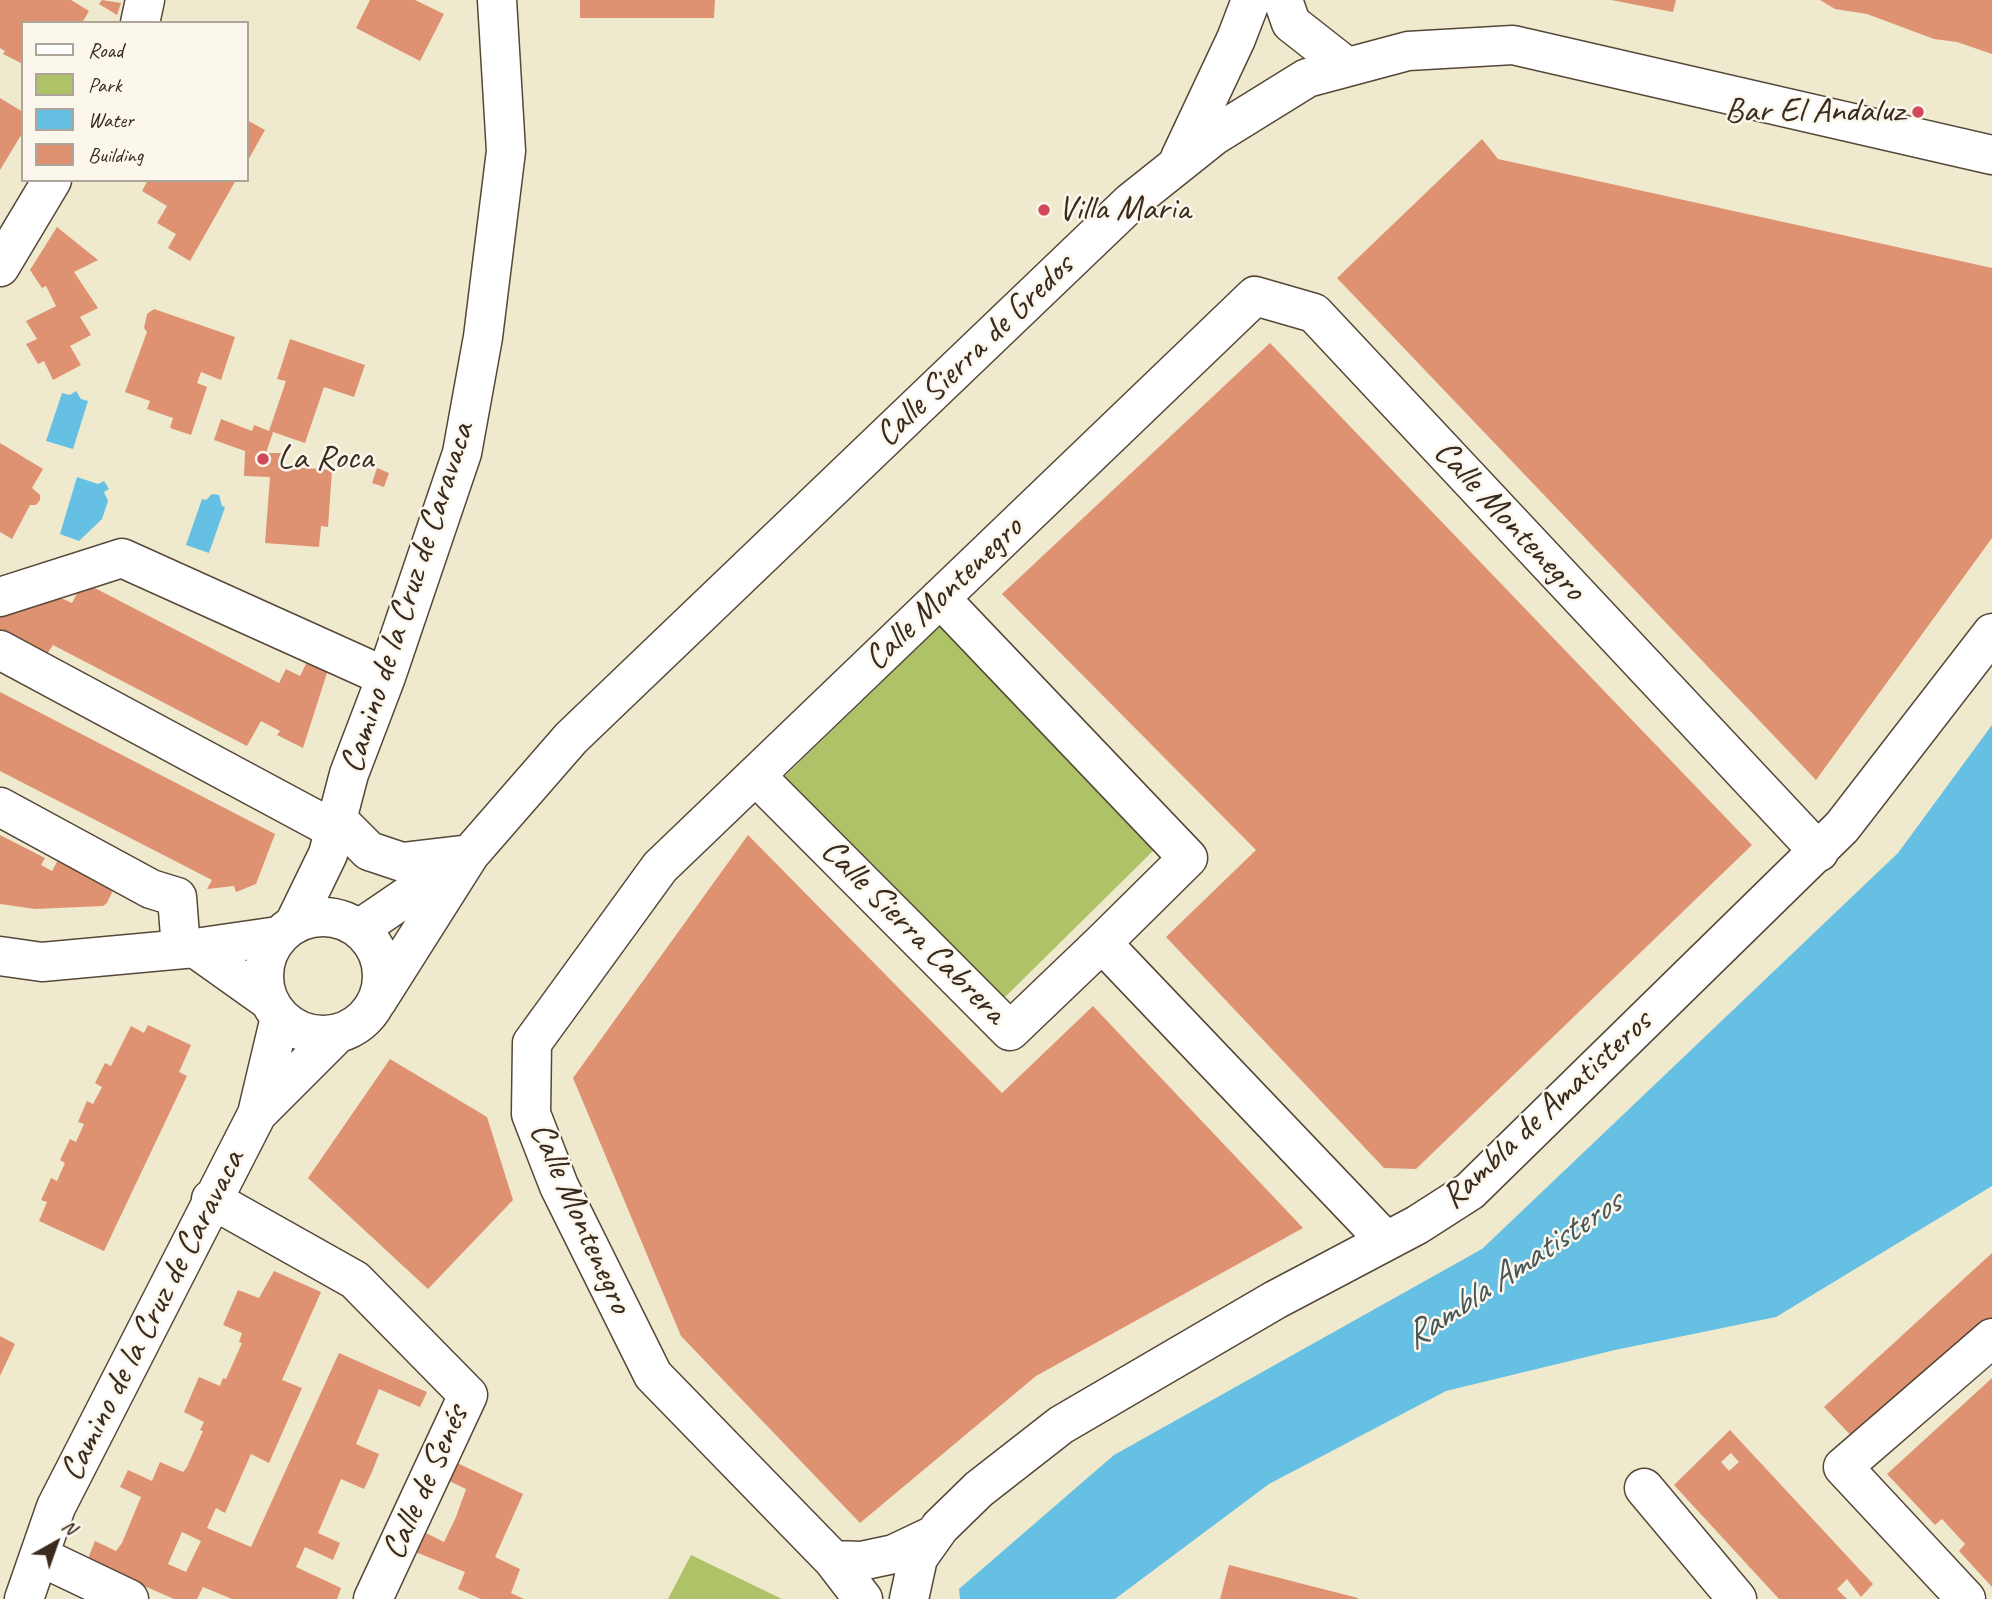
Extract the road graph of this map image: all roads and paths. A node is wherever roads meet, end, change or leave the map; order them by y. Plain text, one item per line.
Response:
1 (145, 0) edge
2 (497, 0) edge
3 (1251, 0) edge
4 (1287, 11) edge
5 (140, 21) edge
6 (1347, 67) junction
7 (1267, 102) junction
8 (1992, 155) edge
9 (1176, 165) junction
10 (51, 182) edge
11 (0, 267) edge
12 (0, 597) edge
13 (940, 598) junction
14 (1992, 634) edge
15 (0, 650) edge
16 (386, 677) junction
17 (756, 776) junction
18 (0, 807) edge
19 (334, 835) junction
20 (1819, 852) junction
21 (470, 854) junction
22 (356, 927) junction
23 (286, 930) junction
24 (1102, 943) junction
25 (188, 949) junction
26 (0, 956) edge
27 (377, 1000) junction
28 (274, 1008) junction
29 (338, 1033) junction
30 (257, 1114) junction
31 (211, 1199) junction
32 (1386, 1241) junction
33 (1992, 1338) edge
34 (1644, 1488) dead end
35 (934, 1535) junction
36 (39, 1556) junction
37 (833, 1560) junction
38 (24, 1599) edge
39 (129, 1599) edge
40 (373, 1599) edge
41 (863, 1599) edge
42 (909, 1599) edge
43 (1737, 1599) edge
44 (1966, 1599) edge

1 - 5 street
2 - 16 street, Camino de la Cruz de Caravaca
3 - 9 street
4 - 6 street
4 - 7 street
6 - 7 street, Calle Sierra de Gredos
6 - 8 street, Calle Sierra de Gredos
7 - 9 street, Calle Sierra de Gredos
9 - 21 street, Calle Sierra de Gredos
10 - 11 street
12 - 16 street
13 - 17 street, Calle Montenegro
13 - 20 street, Calle Montenegro
13 - 24 street, Calle Sierra Cabrera
14 - 20 street, Rambla de Amatisteros
15 - 19 street
16 - 19 street, Camino de la Cruz de Caravaca
17 - 24 street, Calle Sierra Cabrera
17 - 37 street, Calle Montenegro
18 - 25 street
19 - 21 street, Camino de la Cruz de Caravaca
19 - 22 street
19 - 23 street, Camino de la Cruz de Caravaca
20 - 32 street, Rambla de Amatisteros
21 - 22 street, Calle Sierra de Gredos
21 - 27 street, Calle Sierra de Gredos
22 - 23 street
22 - 27 street
23 - 25 street
23 - 28 street
24 - 32 street
25 - 26 street
25 - 28 street
27 - 29 street
28 - 29 street
28 - 30 street, Camino de la Cruz de Caravaca
29 - 30 street, Camino de la Cruz de Caravaca
30 - 31 street, Camino de la Cruz de Caravaca
31 - 36 street, Camino de la Cruz de Caravaca
31 - 40 street, Calle de Senés
32 - 35 street, Rambla de Amatisteros
33 - 44 street
34 - 43 street
35 - 37 street
35 - 42 street, Rambla de Amatisteros
36 - 38 street, Camino de la Cruz de Caravaca
36 - 39 street
37 - 41 street, Calle Montenegro

